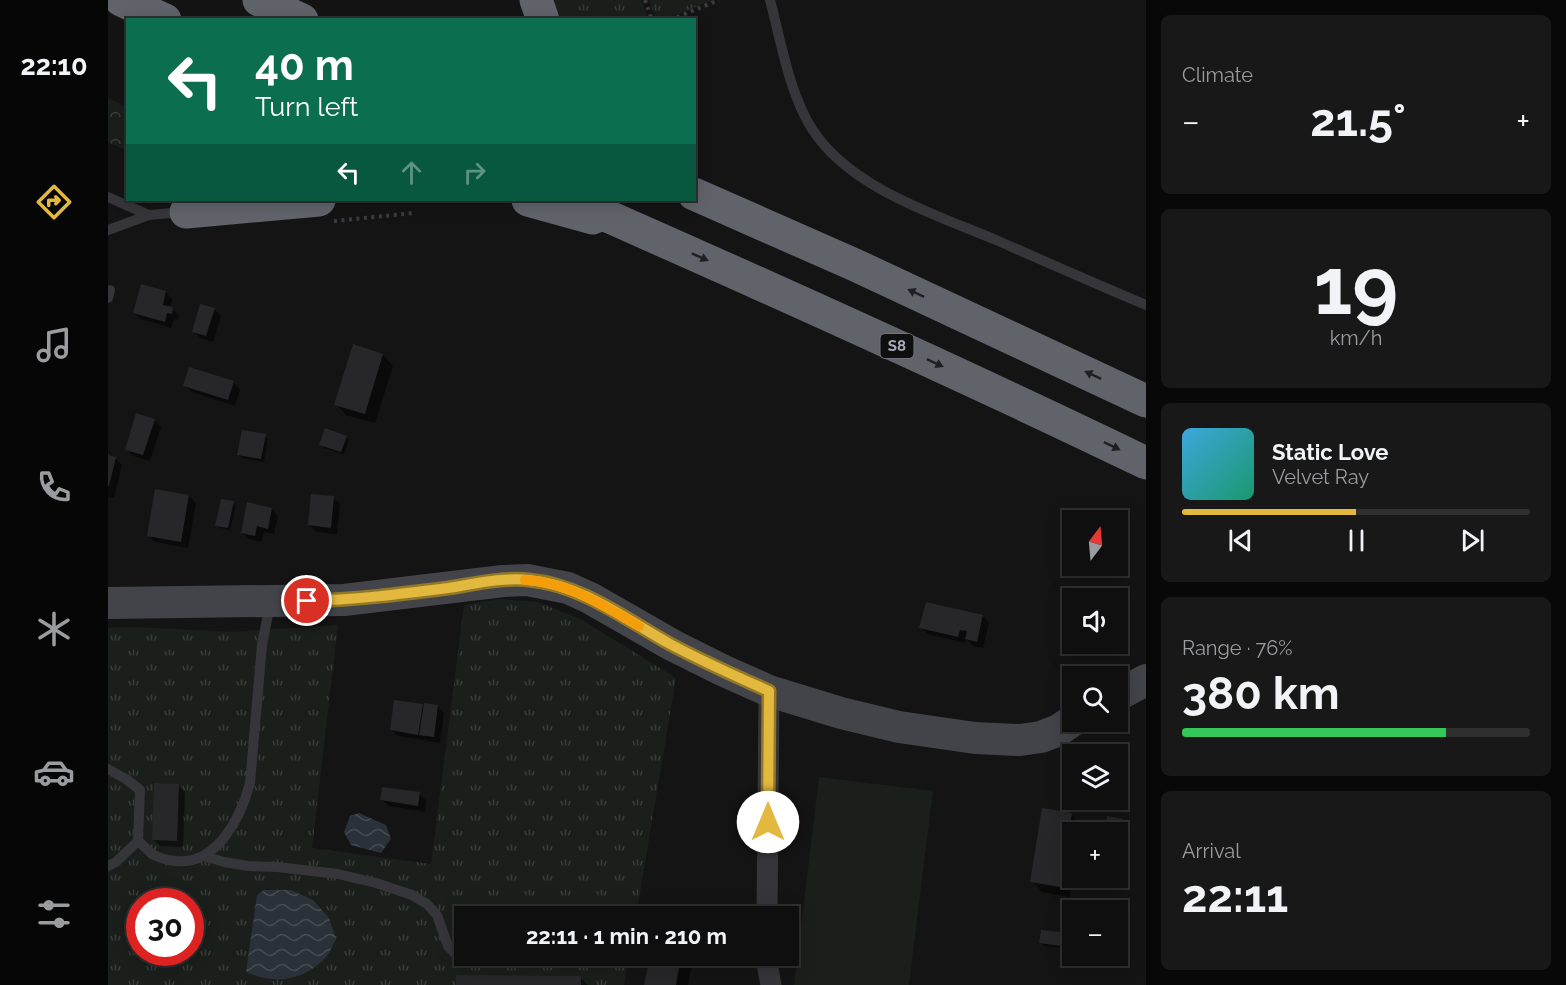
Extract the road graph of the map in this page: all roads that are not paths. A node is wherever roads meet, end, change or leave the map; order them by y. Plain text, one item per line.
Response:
1 (121, 0) edge
2 (259, 0) edge
3 (536, 0) edge
4 (771, 0) edge
5 (161, 18) edge
6 (298, 18) edge
7 (542, 18) edge
8 (696, 195) edge
9 (108, 197) edge
10 (308, 201) edge
11 (532, 201) edge
12 (573, 201) edge
13 (186, 212) joint
14 (149, 215) junction
15 (108, 230) edge
16 (646, 233) junction
17 (1146, 305) edge
18 (1146, 401) edge
19 (1146, 463) edge
20 (270, 602) junction
21 (108, 603) edge
22 (1146, 680) edge
23 (1128, 690) edge
24 (769, 691) junction
25 (1062, 728) edge
26 (108, 769) edge
27 (138, 841) junction
28 (204, 856) junction
29 (108, 866) edge
30 (767, 906) edge
31 (454, 953) edge
32 (767, 966) edge
33 (771, 985) edge

1 - 5 highway
2 - 6 highway
3 - 7 highway
4 - 17 lane
18 -> 8 highway
9 - 14 lane
10 - 13 highway
11 - 16 highway
12 - 16 highway, S8
13 - 14 lane
14 - 15 lane
16 -> 19 highway, S8
20 - 21 street
20 - 24 street
20 - 28 lane
22 - 23 street
24 - 25 street
24 - 30 street
26 - 27 lane
27 - 28 lane
27 - 29 lane
28 - 31 lane
32 - 33 street

